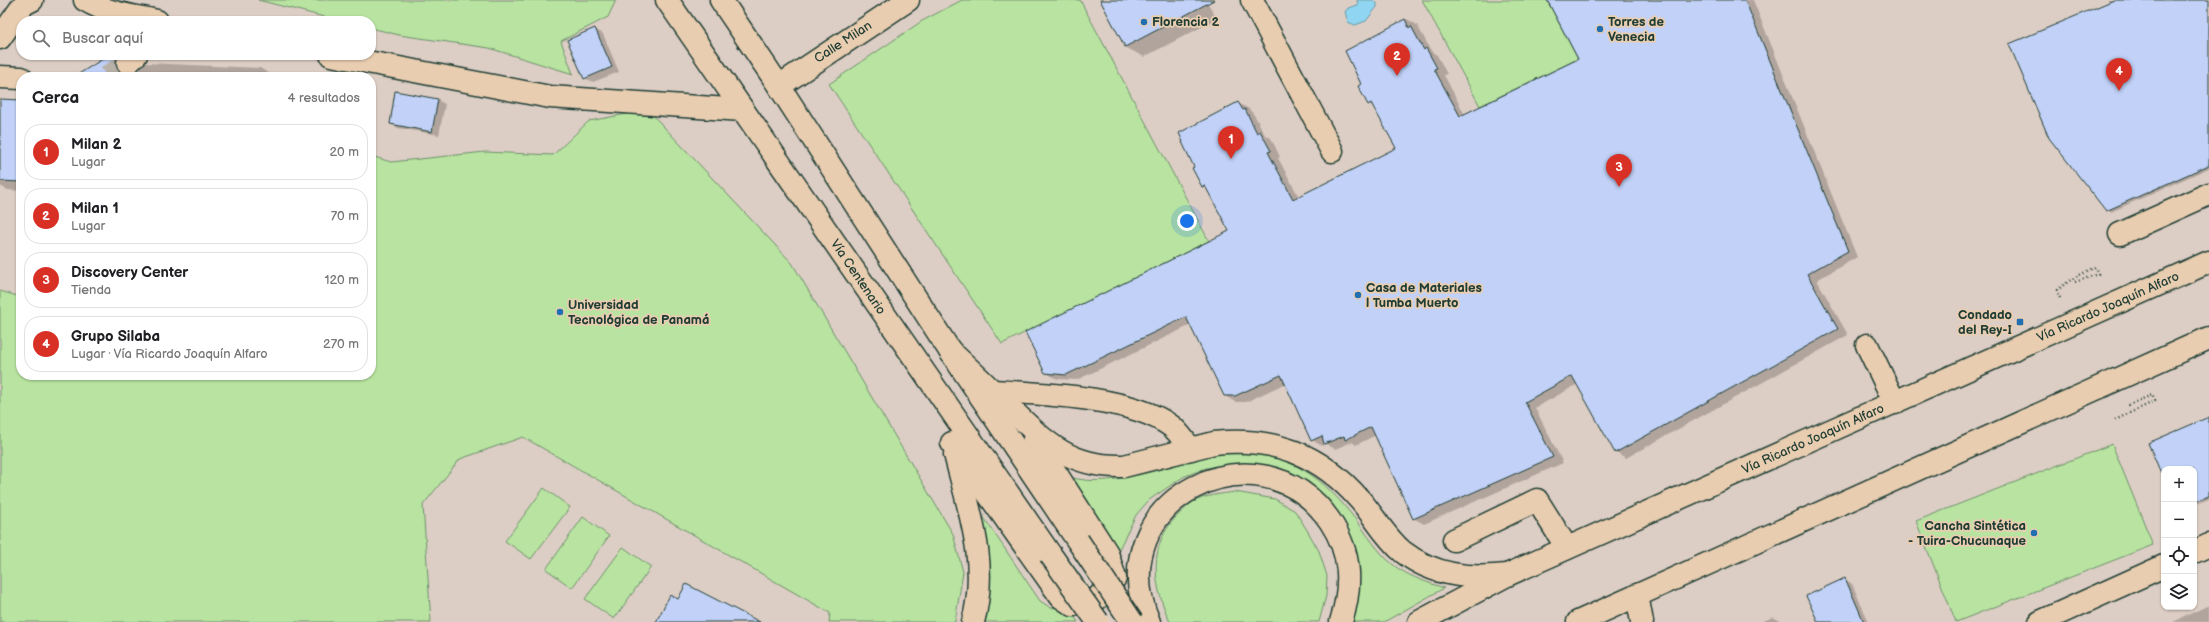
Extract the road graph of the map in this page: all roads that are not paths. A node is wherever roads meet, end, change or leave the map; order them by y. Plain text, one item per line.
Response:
1 (32, 0) edge
2 (84, 0) edge
3 (667, 0) edge
4 (721, 0) edge
5 (908, 0) edge
6 (1252, 0) edge
7 (126, 16) edge
8 (0, 38) edge
9 (357, 60) edge
10 (0, 77) edge
11 (16, 78) edge
12 (779, 86) junction
13 (743, 110) junction
14 (1332, 151) dead end
15 (2209, 194) edge
16 (2120, 234) dead end
17 (2209, 262) edge
18 (2209, 338) edge
19 (1867, 344) dead end
20 (950, 351) junction
21 (920, 368) junction
22 (992, 391) junction
23 (1895, 403) junction
24 (1020, 417) junction
25 (952, 443) junction
26 (1192, 449) junction
27 (1454, 540) dead end
28 (2209, 545) edge
29 (1567, 548) junction
30 (2197, 551) edge
31 (2161, 567) edge
32 (1507, 575) junction
33 (1637, 595) junction
34 (973, 622) edge
35 (1098, 622) edge
36 (1132, 622) edge
37 (1149, 622) edge
38 (1341, 622) edge
39 (1419, 622) edge
40 (1579, 622) edge
41 (1642, 622) edge
42 (2040, 622) edge

1 - 8 main road
2 - 7 main road
3 - 13 main road, Vía Centenario
4 - 12 main road
5 - 12 main road, Calle Milan
6 - 14 main road
9 - 13 main road
10 - 11 main road
12 - 20 main road
13 - 21 main road, Vía Centenario
15 - 16 main road
17 - 23 main road, Vía Ricardo Joaquín Alfaro
18 - 33 main road
19 - 23 main road
20 - 22 main road
20 - 36 main road, bridge
21 - 25 main road
21 - 35 main road, Vía Centenario, bridge
22 - 24 main road
22 - 26 main road
23 - 29 main road, Vía Ricardo Joaquín Alfaro
24 - 25 main road
24 - 26 main road
25 - 34 main road
26 - 32 main road
27 - 29 main road
28 - 30 main road
29 - 32 main road, Vía Ricardo Joaquín Alfaro
31 - 42 main road
32 - 39 main road, Vía Ricardo Joaquín Alfaro
33 - 40 main road
33 - 41 main road
37 - 38 main road

